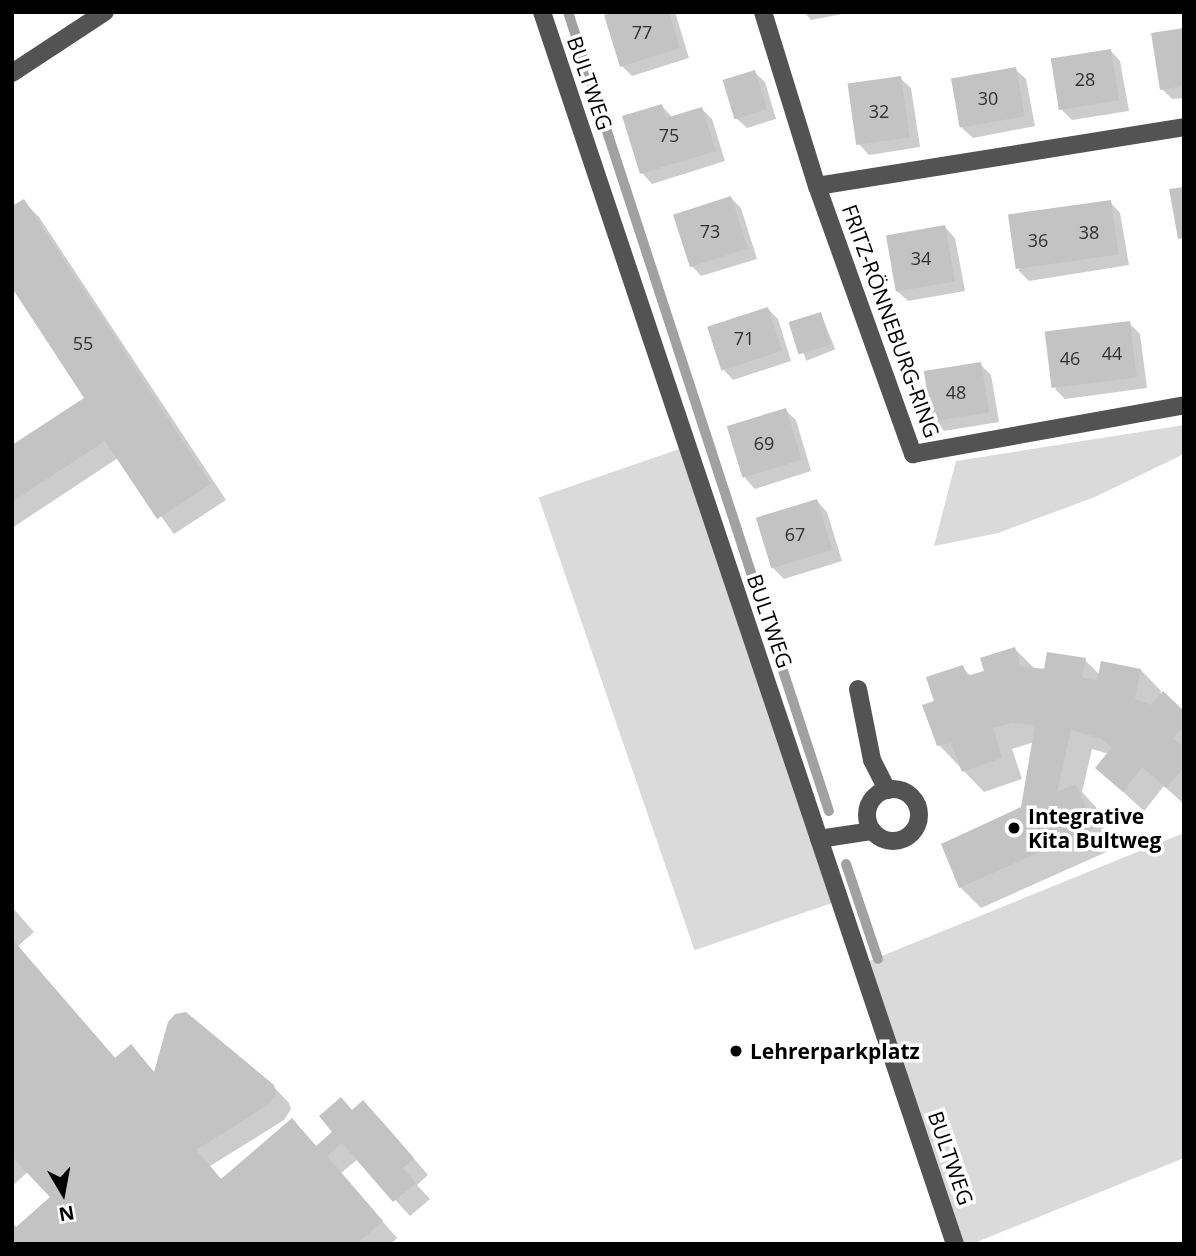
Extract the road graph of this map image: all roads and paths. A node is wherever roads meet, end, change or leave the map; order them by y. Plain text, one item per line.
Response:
1 (104, 12) edge
2 (542, 12) edge
3 (762, 12) edge
4 (12, 72) edge
5 (1184, 127) edge
6 (817, 186) junction
7 (1184, 405) edge
8 (858, 689) dead end
9 (887, 790) junction
10 (872, 831) junction
11 (820, 839) junction
12 (955, 1244) edge

1 - 4 street
2 - 11 street, BULTWEG
3 - 6 street, FRITZ-RÖNNEBURG-RING
5 - 6 street, FRITZ-RÖNNEBURG-RING
6 - 7 street, FRITZ-RÖNNEBURG-RING
8 - 9 street
9 - 10 street
9 - 10 street
10 - 11 street
11 - 12 street, BULTWEG

